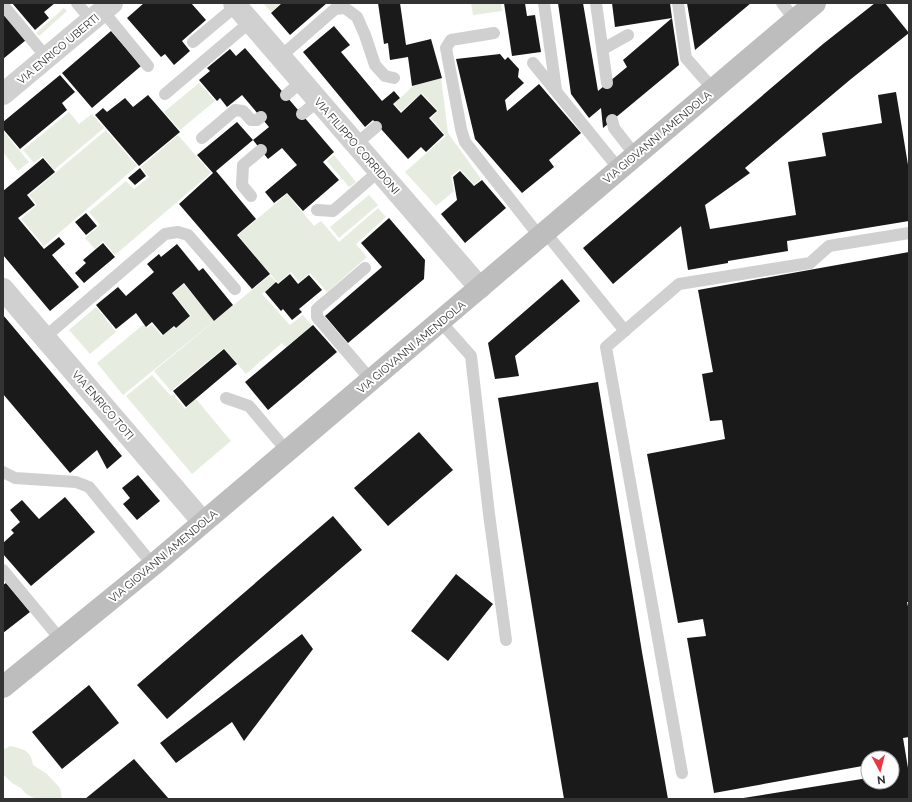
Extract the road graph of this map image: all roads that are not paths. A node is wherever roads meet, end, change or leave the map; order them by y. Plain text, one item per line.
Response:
1 (77, 3) edge
2 (544, 3) edge
3 (596, 3) edge
4 (678, 3) edge
5 (782, 3) edge
6 (815, 3) edge
7 (3, 5) edge
8 (240, 8) edge
9 (102, 11) edge
10 (795, 20) junction
11 (494, 33) dead end
12 (628, 35) dead end
13 (193, 42) dead end
14 (603, 49) junction
15 (280, 57) junction
16 (47, 58) junction
17 (534, 63) dead end
18 (148, 66) dead end
19 (394, 78) dead end
20 (607, 83) dead end
21 (713, 89) junction
22 (556, 91) junction
23 (3, 94) edge
24 (165, 94) dead end
25 (261, 117) dead end
26 (612, 120) dead end
27 (376, 127) dead end
28 (202, 138) dead end
29 (356, 144) junction
30 (261, 150) dead end
31 (636, 155) junction
32 (619, 170) junction
33 (379, 171) junction
34 (251, 196) dead end
35 (317, 210) dead end
36 (909, 233) edge
37 (542, 235) junction
38 (365, 268) dead end
39 (480, 288) junction
40 (3, 289) edge
41 (235, 289) dead end
42 (440, 322) junction
43 (625, 331) junction
44 (45, 337) junction
45 (371, 380) junction
46 (226, 398) dead end
47 (287, 451) junction
48 (3, 472) edge
49 (204, 522) junction
50 (153, 564) junction
51 (3, 570) edge
52 (61, 640) junction
53 (506, 640) dead end
54 (3, 686) edge
55 (682, 773) dead end

1 - 9 lane
2 - 22 lane
3 - 14 lane
4 - 21 lane
5 - 10 lane
6 - 10 main road, VIA GIOVANNI AMENDOLA
7 - 16 lane
8 - 13 lane
8 - 15 street, VIA FILIPPO CORRIDONI
8 - 24 lane
9 - 16 street, VIA ENRICO UBERTI
9 - 18 lane
10 - 21 main road, VIA GIOVANNI AMENDOLA
11 - 37 lane
12 - 14 lane
14 - 20 lane
15 - 19 lane
15 - 29 street, VIA FILIPPO CORRIDONI
16 - 23 street, VIA ENRICO UBERTI
17 - 22 lane
21 - 31 main road, VIA GIOVANNI AMENDOLA
22 - 32 lane
25 - 28 lane
26 - 31 lane
27 - 29 lane
29 - 33 street, VIA FILIPPO CORRIDONI
30 - 34 lane
31 - 32 main road, VIA GIOVANNI AMENDOLA
32 - 37 main road, VIA GIOVANNI AMENDOLA
33 - 35 lane
33 - 39 street, VIA FILIPPO CORRIDONI
36 - 43 lane
37 - 39 main road, VIA GIOVANNI AMENDOLA
37 - 43 lane
38 - 45 lane
39 - 42 main road, VIA GIOVANNI AMENDOLA
40 - 44 street, VIA ENRICO TOTI
41 - 44 lane
42 - 45 main road, VIA GIOVANNI AMENDOLA
42 - 53 lane
43 - 55 lane
44 - 49 street, VIA ENRICO TOTI
45 - 47 main road, VIA GIOVANNI AMENDOLA
46 - 47 lane
47 - 49 main road, VIA GIOVANNI AMENDOLA
48 - 50 lane
49 - 50 main road, VIA GIOVANNI AMENDOLA
50 - 52 main road, VIA GIOVANNI AMENDOLA
51 - 52 lane
52 - 54 main road, VIA GIOVANNI AMENDOLA

